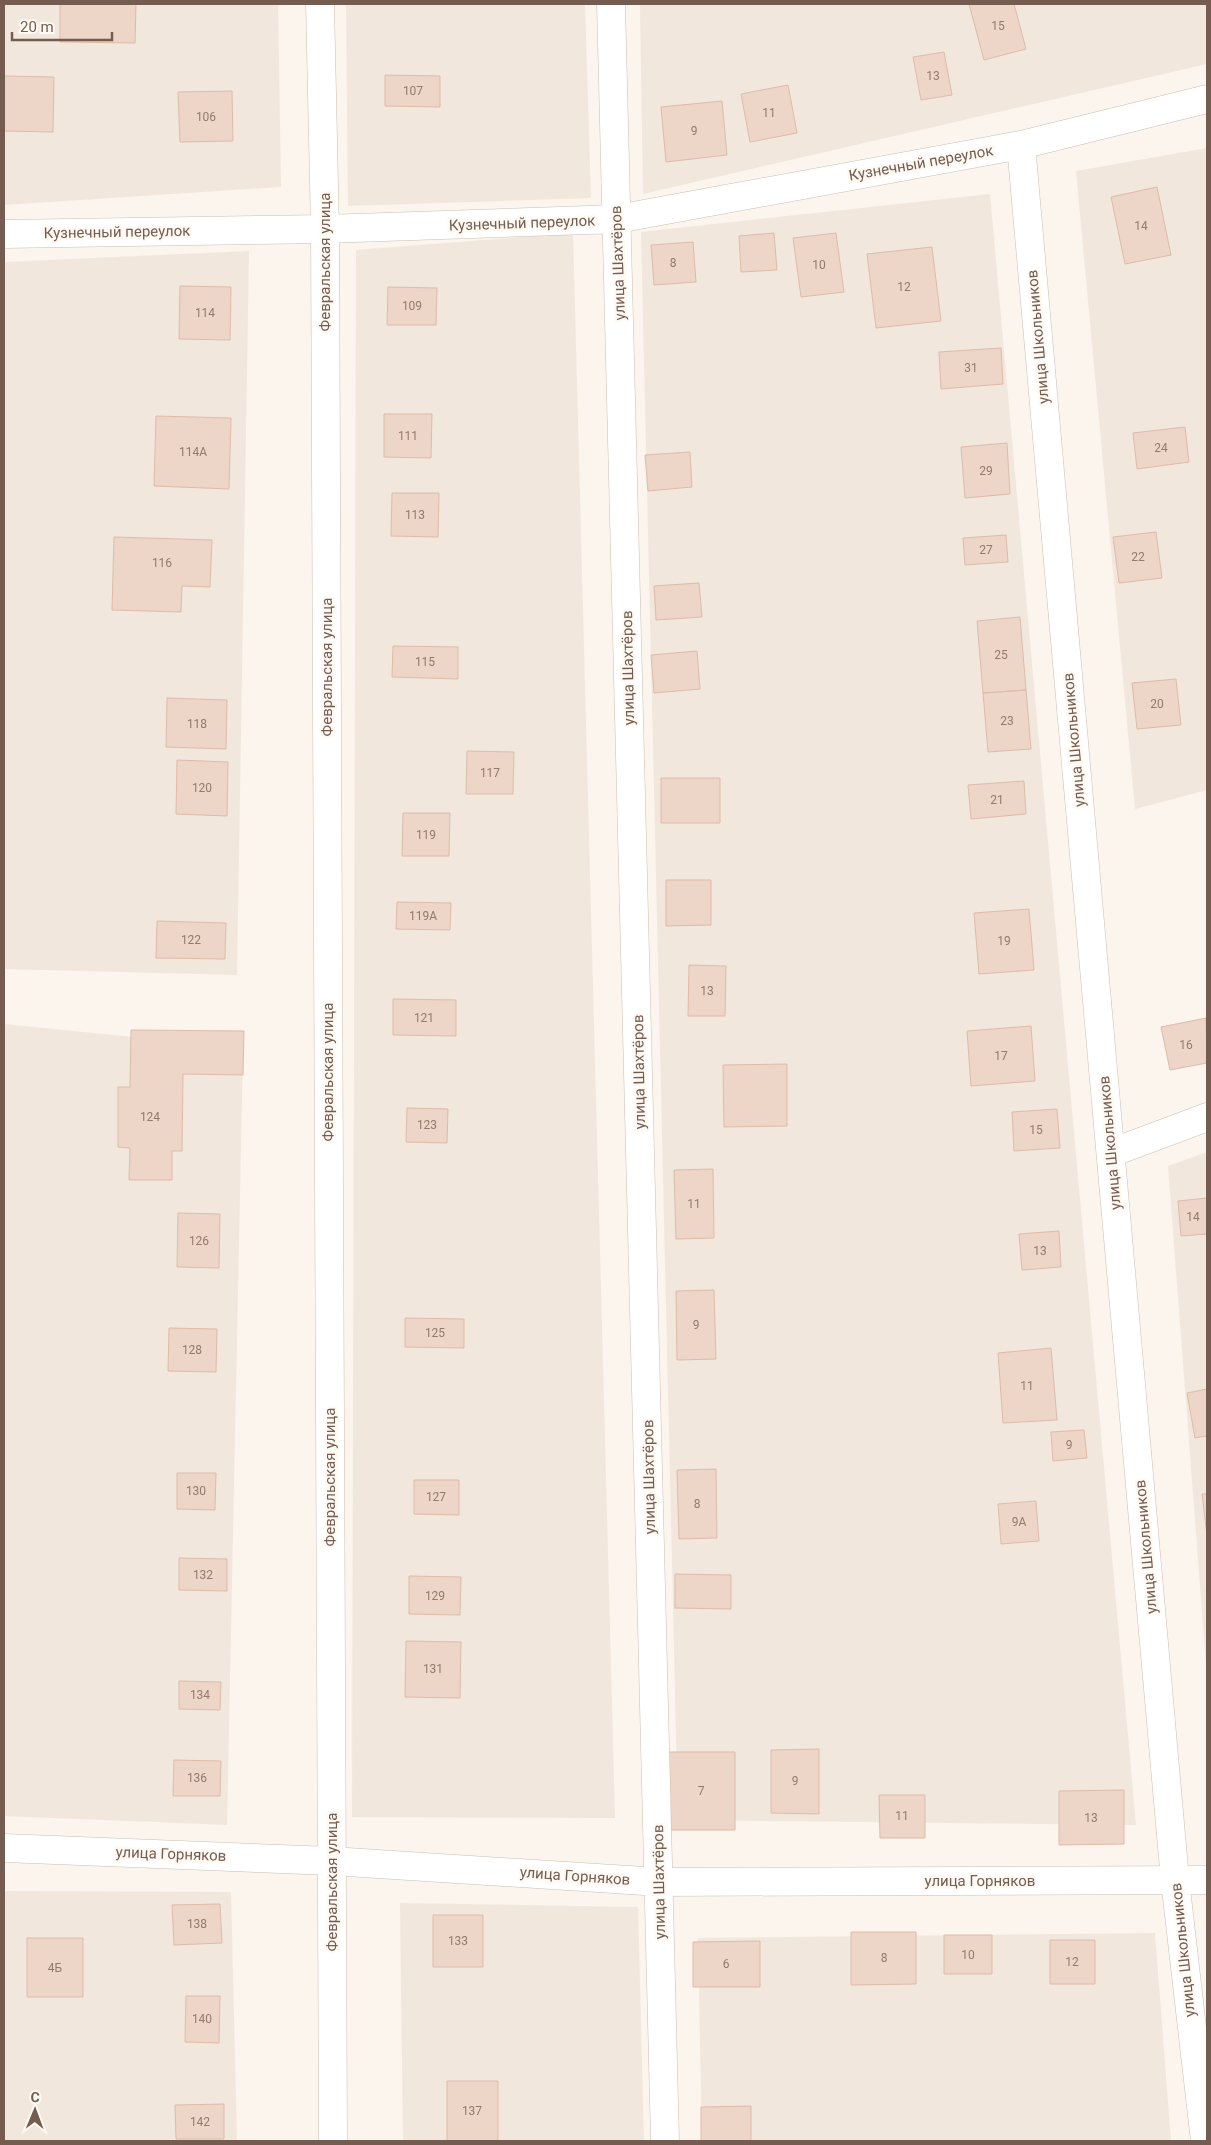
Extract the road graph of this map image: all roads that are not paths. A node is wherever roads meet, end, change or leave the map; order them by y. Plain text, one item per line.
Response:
1 (320, 4) edge
2 (611, 4) edge
3 (1207, 99) edge
4 (1021, 145) junction
5 (617, 220) junction
6 (325, 229) junction
7 (4, 234) edge
8 (1207, 1117) edge
9 (1111, 1153) junction
10 (4, 1848) edge
11 (331, 1860) junction
12 (1175, 1880) junction
13 (1207, 1880) edge
14 (660, 1882) junction
15 (333, 2141) edge
16 (665, 2141) edge
17 (1205, 2141) edge

1 - 6 street, Февральская улица
2 - 5 street, улица Шахтёров
3 - 4 street, Кузнечный переулок
4 - 5 street, Кузнечный переулок
4 - 9 street, улица Школьников
5 - 6 street, Кузнечный переулок
5 - 14 street, улица Шахтёров
6 - 7 street, Кузнечный переулок
6 - 11 street, Февральская улица
8 - 9 street
9 - 12 street, улица Школьников
10 - 11 street, улица Горняков
11 - 14 street, улица Горняков
11 - 15 street, Февральская улица
12 - 13 street, улица Горняков
12 - 14 street, улица Горняков
12 - 17 street, улица Школьников
14 - 16 street, улица Шахтёров

